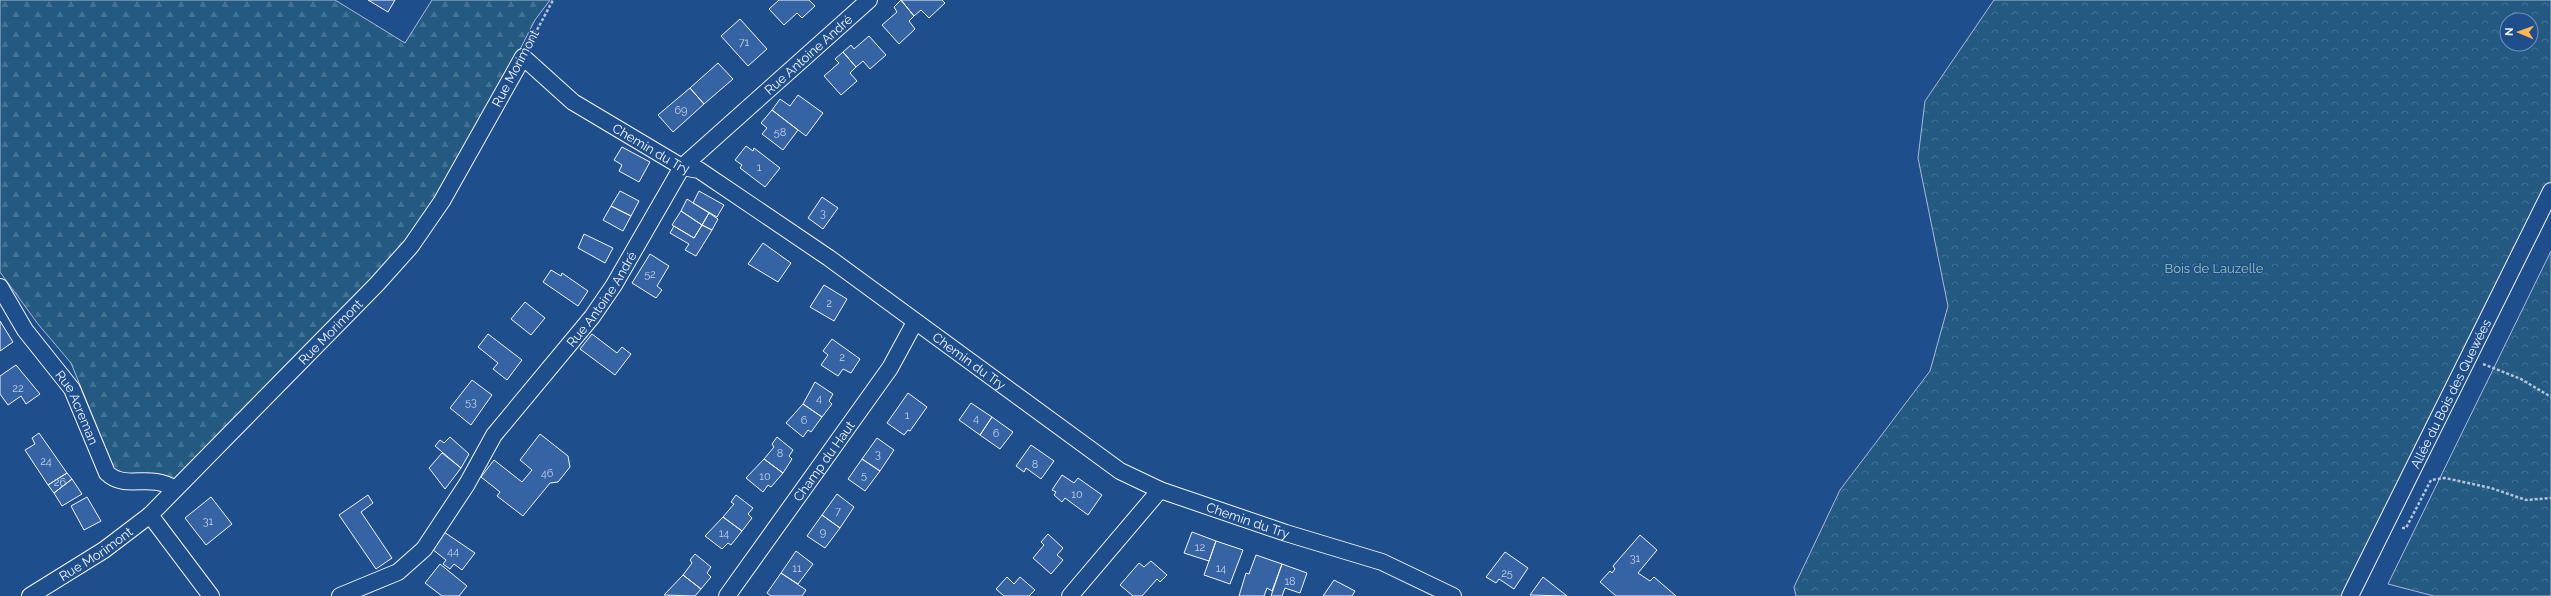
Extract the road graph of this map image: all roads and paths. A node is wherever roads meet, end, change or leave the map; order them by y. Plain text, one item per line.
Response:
1 (553, 0) edge
2 (869, 0) edge
3 (523, 57) junction
4 (682, 167) junction
5 (2551, 191) edge
6 (0, 287) edge
7 (915, 322) junction
8 (2469, 359) junction
9 (2551, 397) edge
10 (174, 490) junction
11 (1160, 490) junction
12 (2551, 498) edge
13 (150, 515) junction
14 (2384, 531) junction
15 (30, 596) edge
16 (211, 596) edge
17 (340, 596) edge
18 (727, 596) edge
19 (1070, 596) edge
20 (1453, 596) edge
21 (2350, 596) edge

1 - 3 path, Rue Morimont
2 - 4 street, Rue Antoine André
3 - 4 street, Chemin du Try
3 - 10 street, Rue Morimont
4 - 7 street, Chemin du Try
4 - 17 street, Rue Antoine André
5 - 8 street, Allée du Bois des Quewées
6 - 10 street, Rue Acreman
7 - 11 street, Chemin du Try
7 - 18 street, Champ du Haut
8 - 9 path
8 - 14 street, Allée du Bois des Quewées
10 - 13 street, Rue Morimont
11 - 19 street
11 - 20 street, Chemin du Try
12 - 14 path
13 - 15 street, Rue Morimont
13 - 16 street
14 - 21 street, Allée du Bois des Quewées

